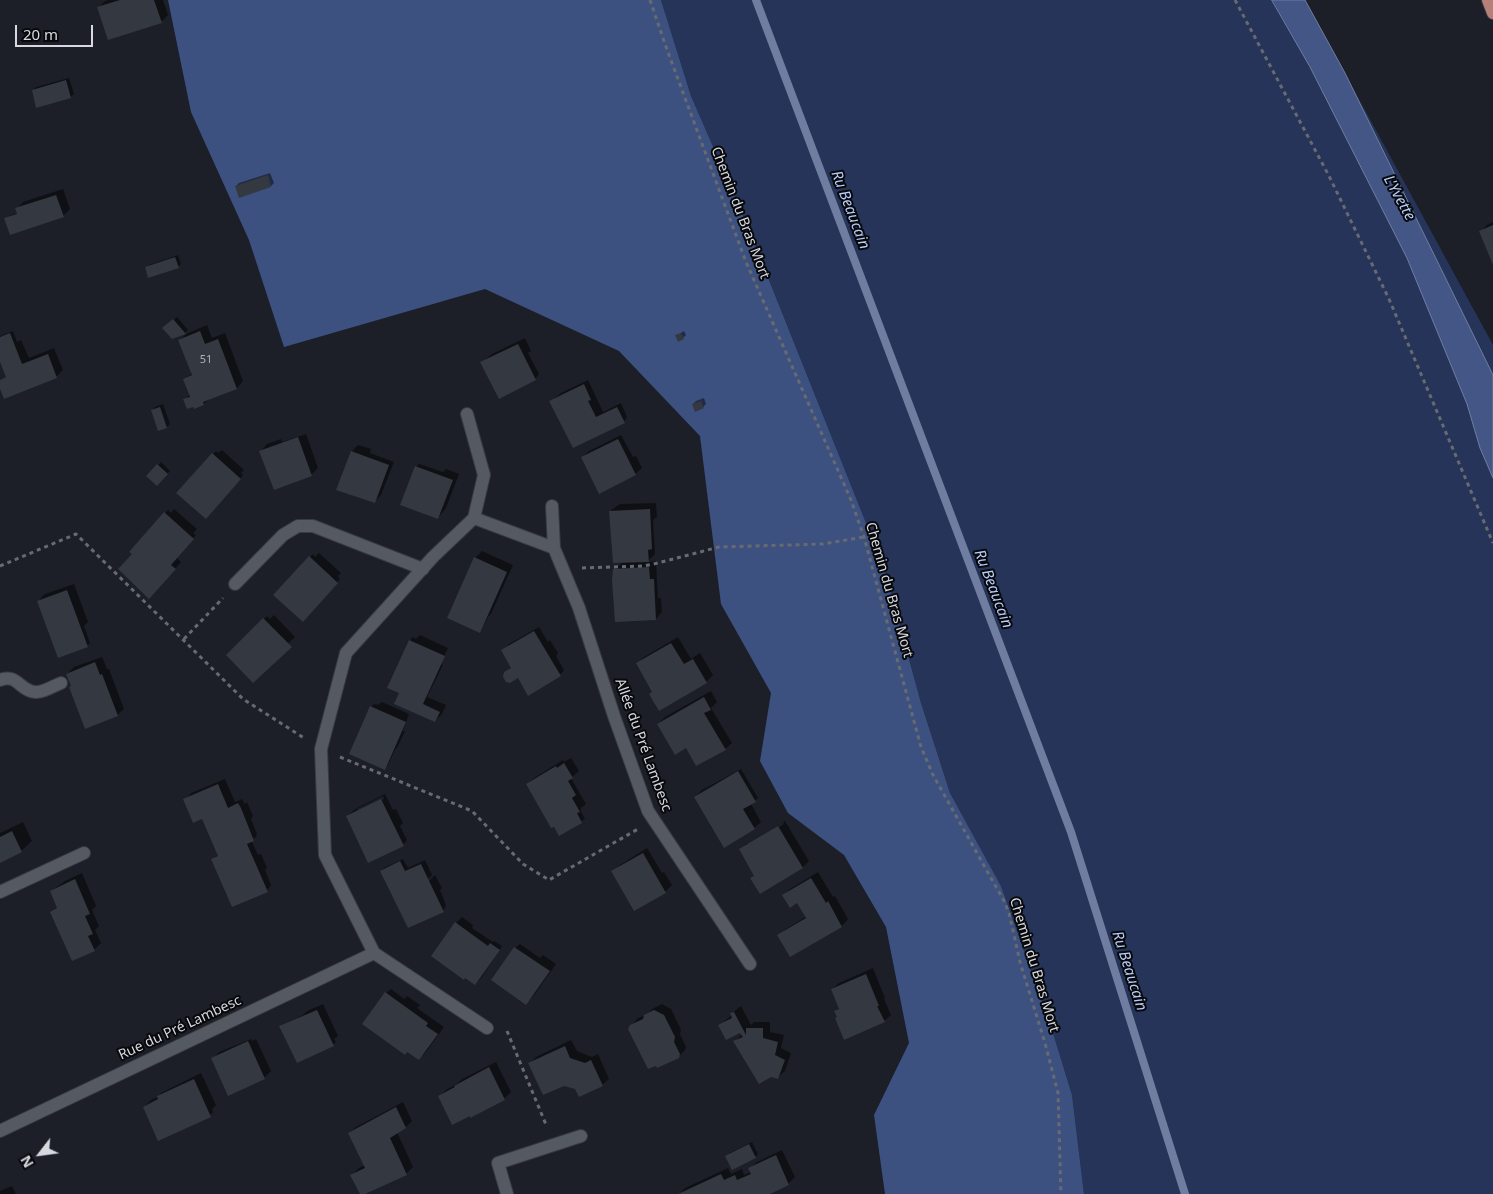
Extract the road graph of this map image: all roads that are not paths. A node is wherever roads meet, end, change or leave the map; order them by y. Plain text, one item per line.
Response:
1 (1488, 0) edge
2 (1493, 13) edge
3 (467, 414) dead end
4 (552, 506) dead end
5 (474, 518) junction
6 (554, 548) junction
7 (422, 569) junction
8 (235, 584) road end
9 (0, 680) edge
10 (61, 683) dead end
11 (84, 854) dead end
12 (0, 892) edge
13 (374, 953) junction
14 (750, 964) dead end
15 (487, 1028) road end
16 (0, 1131) edge
17 (581, 1136) dead end
18 (507, 1194) edge

1 - 2 main road
3 - 5 street
4 - 6 street, Allée du Pré Lambesc
5 - 6 street
5 - 7 street
6 - 14 street, Allée du Pré Lambesc
7 - 8 street
7 - 13 street
9 - 10 street
11 - 12 street
13 - 15 street
13 - 16 street, Rue du Pré Lambesc
17 - 18 street

